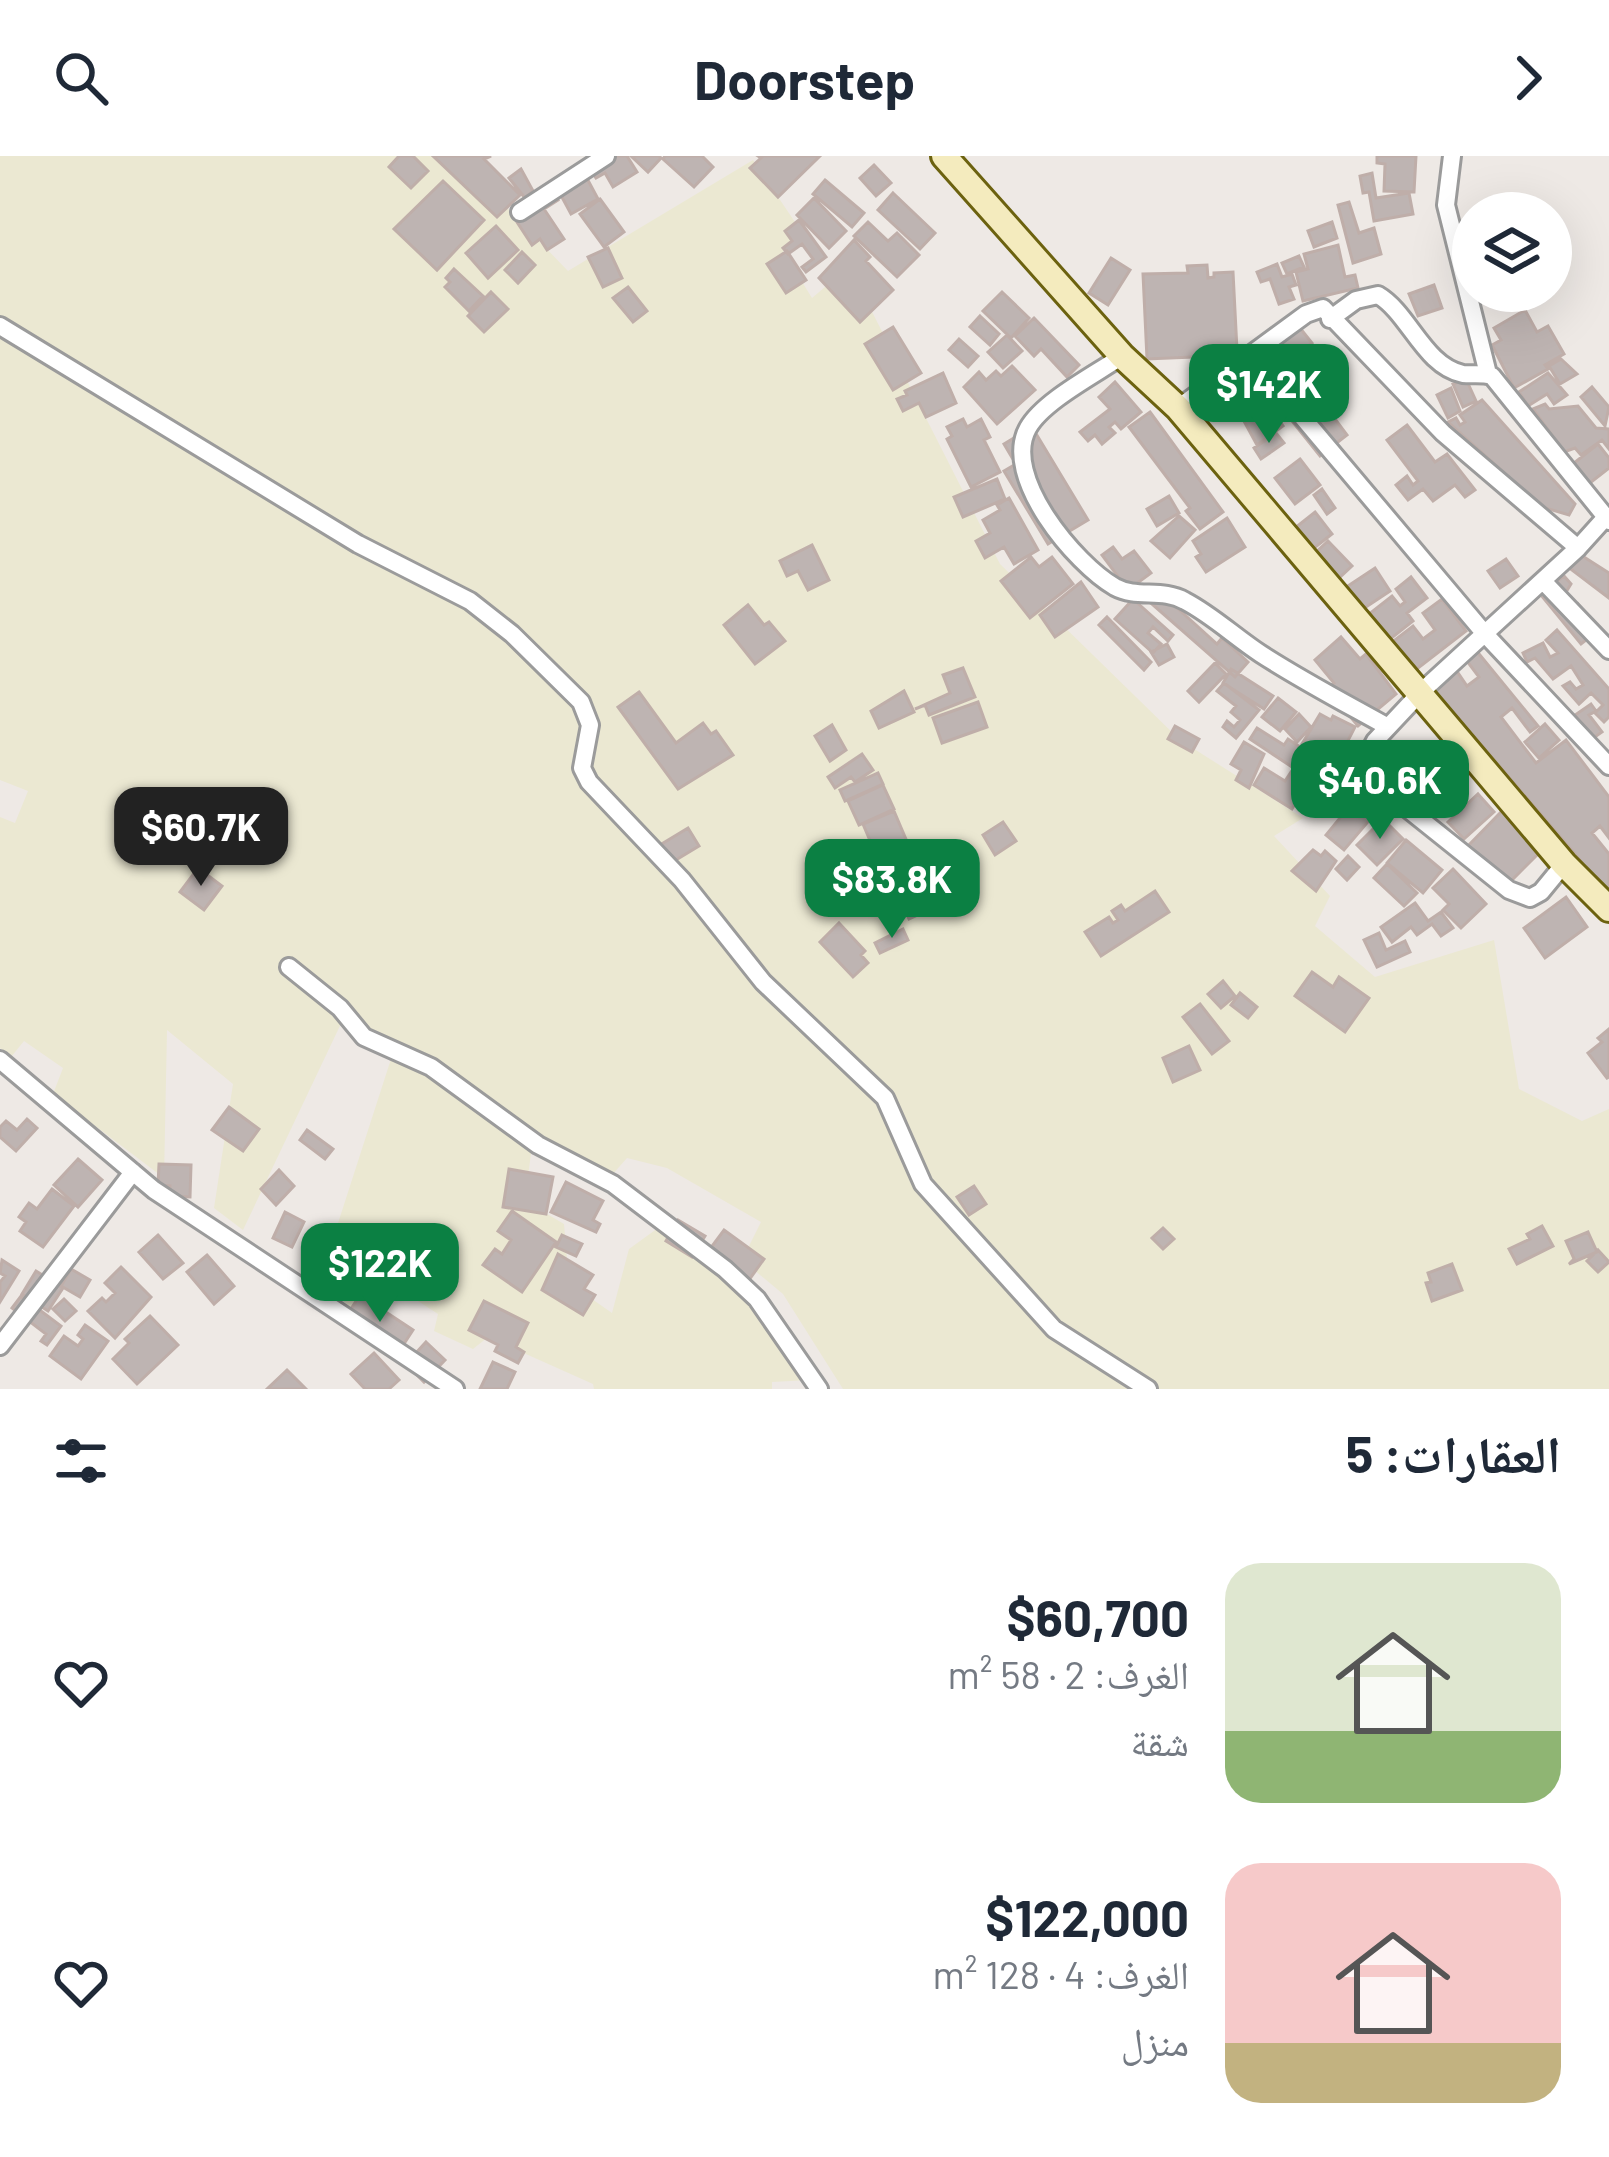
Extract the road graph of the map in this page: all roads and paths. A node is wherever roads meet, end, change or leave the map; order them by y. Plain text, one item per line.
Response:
1 (606, 156) edge
2 (944, 156) edge
3 (1452, 156) edge
4 (520, 212) dead end
5 (1330, 319) junction
6 (0, 326) edge
7 (1122, 356) junction
8 (1250, 356) junction
9 (1488, 374) junction
10 (1178, 409) junction
11 (1607, 520) edge
12 (1578, 548) junction
13 (1543, 581) junction
14 (1486, 634) junction
15 (1609, 650) edge
16 (1421, 692) junction
17 (1388, 728) junction
18 (1609, 766) edge
19 (1564, 864) junction
20 (1609, 909) edge
21 (289, 968) dead end
22 (0, 1060) edge
23 (133, 1172) junction
24 (0, 1346) edge
25 (455, 1389) edge
26 (819, 1389) edge
27 (1148, 1389) edge

1 - 4 street
2 - 7 main road
3 - 9 street
5 - 8 street
5 - 9 street
5 - 12 street
6 - 27 street
7 - 10 main road
7 - 17 street
8 - 10 street
8 - 14 street
9 - 11 street
10 - 16 main road
11 - 12 street
12 - 13 street
13 - 14 street
13 - 15 street
14 - 16 street
14 - 18 street
16 - 17 street
16 - 19 main road
17 - 19 street
19 - 20 main road
21 - 26 street
22 - 23 street
23 - 24 street
23 - 25 street

